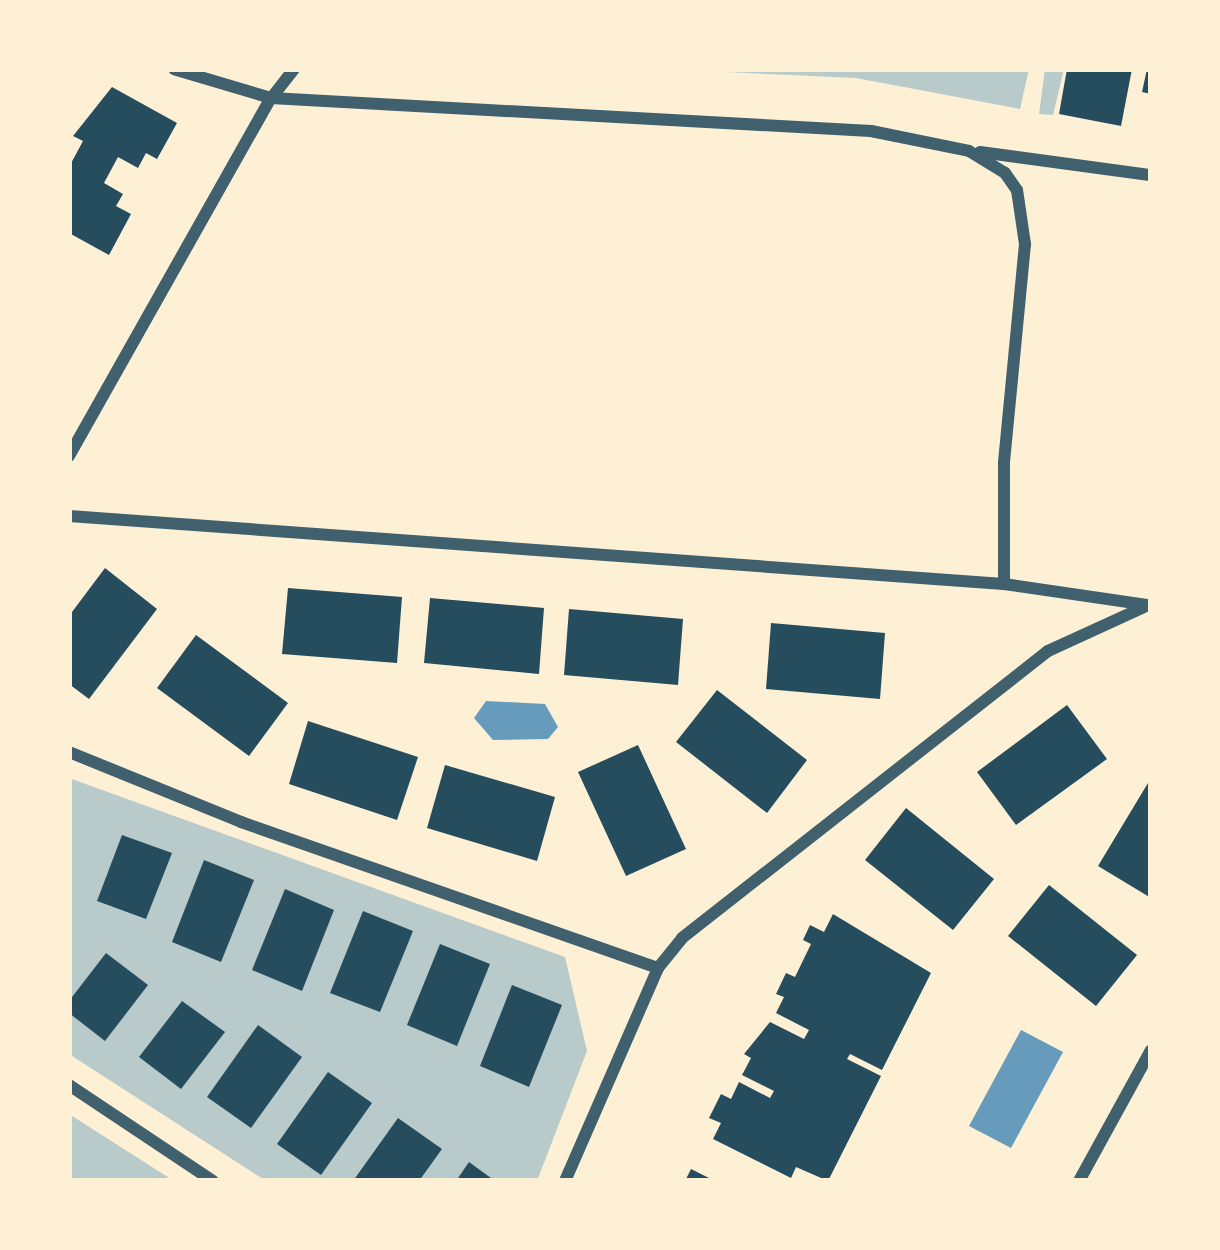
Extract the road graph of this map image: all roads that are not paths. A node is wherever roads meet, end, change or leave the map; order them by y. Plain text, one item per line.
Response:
1 (174, 69) edge
2 (294, 69) edge
3 (272, 98) junction
4 (969, 151) junction
5 (1151, 175) edge
6 (69, 456) edge
7 (69, 516) edge
8 (1004, 584) junction
9 (1149, 605) edge
10 (69, 752) edge
11 (658, 968) junction
12 (1151, 1050) edge
13 (69, 1085) edge
14 (213, 1181) edge
15 (565, 1181) edge
16 (1079, 1181) edge

1 - 3 street
2 - 3 street
3 - 4 street
3 - 6 street
4 - 5 street
4 - 8 street
7 - 8 street
8 - 9 street
9 - 11 street
10 - 11 street
11 - 15 street
12 - 16 street
13 - 14 street

